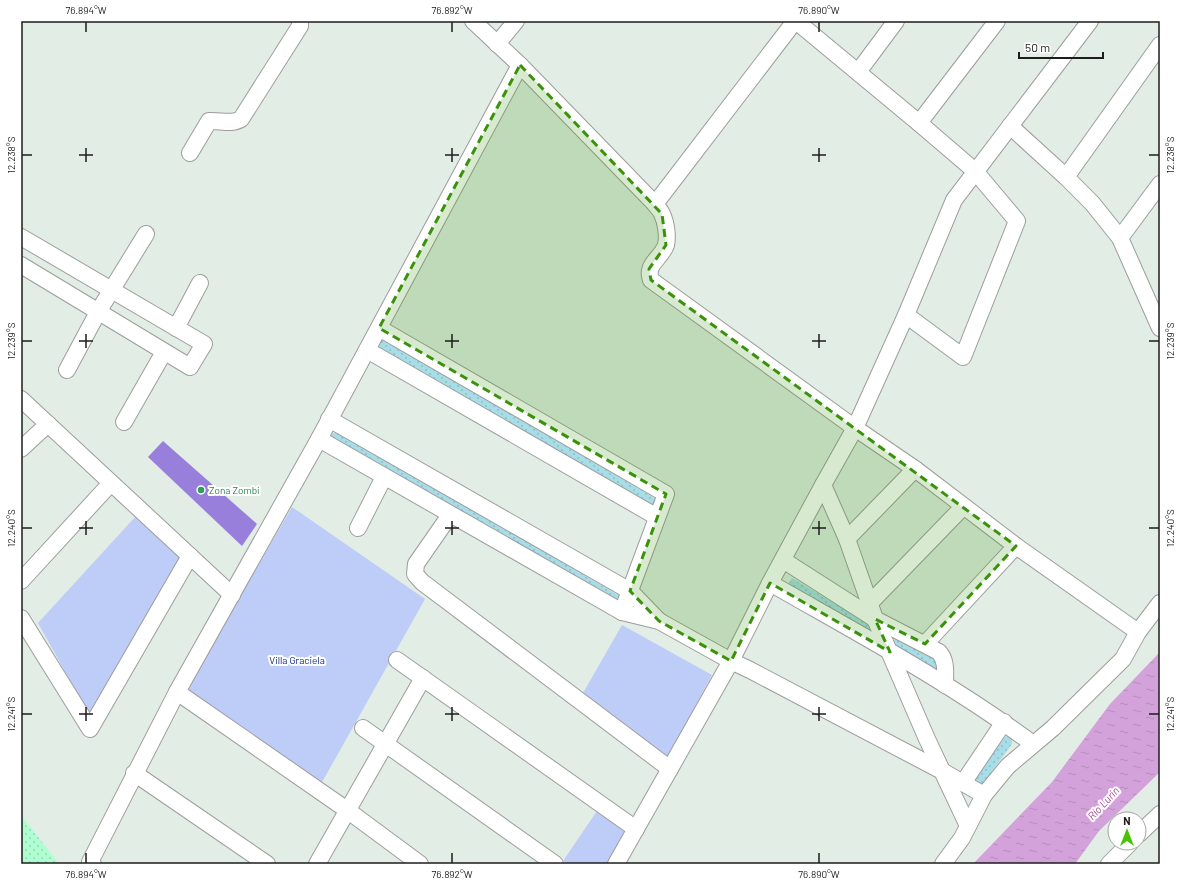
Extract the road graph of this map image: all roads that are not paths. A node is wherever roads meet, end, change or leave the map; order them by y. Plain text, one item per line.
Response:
1 (300, 21) edge
2 (473, 21) edge
3 (516, 21) edge
4 (796, 21) edge
5 (896, 21) edge
6 (997, 21) edge
7 (1090, 21) edge
8 (497, 44) junction
9 (1160, 45) edge
10 (520, 65) junction
11 (858, 72) junction
12 (920, 123) junction
13 (1010, 126) junction
14 (190, 153) dead end
15 (975, 171) junction
16 (1066, 177) junction
17 (1160, 184) edge
18 (654, 204) junction
19 (146, 234) dead end
20 (21, 237) edge
21 (1120, 238) junction
22 (21, 265) edge
23 (200, 283) dead end
24 (112, 291) junction
25 (98, 312) junction
26 (906, 315) junction
27 (176, 328) junction
28 (379, 328) junction
29 (1160, 328) edge
30 (367, 350) junction
31 (164, 352) junction
32 (67, 370) dead end
33 (21, 399) edge
34 (330, 419) junction
35 (124, 422) dead end
36 (48, 424) junction
37 (856, 428) junction
38 (319, 439) junction
39 (21, 449) edge
40 (915, 469) junction
41 (384, 477) junction
42 (111, 483) junction
43 (823, 485) junction
44 (963, 507) junction
45 (450, 515) junction
46 (657, 517) junction
47 (358, 528) dead end
48 (847, 539) junction
49 (1016, 546) junction
50 (190, 556) junction
51 (782, 560) junction
52 (21, 581) edge
53 (770, 583) junction
54 (630, 591) junction
55 (232, 595) junction
56 (1160, 603) edge
57 (869, 604) junction
58 (622, 612) junction
59 (21, 618) edge
60 (875, 619) junction
61 (659, 621) junction
62 (1138, 632) junction
63 (925, 644) junction
64 (890, 652) junction
65 (397, 660) dead end
66 (731, 661) junction
67 (423, 678) junction
68 (945, 685) junction
69 (177, 692) junction
70 (1004, 722) junction
71 (363, 728) dead end
72 (385, 744) junction
73 (1033, 744) junction
74 (670, 769) junction
75 (942, 771) junction
76 (134, 773) junction
77 (963, 783) junction
78 (984, 795) junction
79 (347, 810) junction
80 (1160, 814) edge
81 (968, 826) junction
82 (1147, 826) edge
83 (636, 829) junction
84 (1122, 851) edge
85 (93, 864) edge
86 (267, 864) edge
87 (317, 864) edge
88 (420, 864) edge
89 (555, 864) edge
90 (616, 864) edge
91 (943, 864) edge
92 (1109, 864) edge

1 - 14 street
2 - 8 street
3 - 8 street
4 - 11 street
4 - 18 street
5 - 11 street
6 - 12 street
7 - 13 street
8 - 10 street
9 - 16 street
10 - 18 street
10 - 28 street
11 - 12 street
12 - 15 street
13 - 15 street
13 - 16 street
15 - 26 street
15 - 26 street
16 - 21 street
17 - 21 street
18 - 37 street
19 - 24 street
20 - 24 street
21 - 29 street
22 - 25 street
23 - 27 street
24 - 25 street
24 - 27 street
25 - 31 street
25 - 32 street
26 - 37 street
27 - 31 street
28 - 30 street
28 - 46 street
30 - 34 street
30 - 46 street
31 - 35 street
33 - 36 street
34 - 38 street
34 - 54 street
36 - 39 street
36 - 42 street
37 - 40 street
37 - 43 street
38 - 41 street
38 - 55 street
40 - 44 street
40 - 48 street
41 - 45 street
41 - 47 street
42 - 50 street
42 - 52 street
43 - 48 street
43 - 51 street
44 - 49 street
44 - 57 street
45 - 58 street
45 - 74 street
46 - 54 street
48 - 57 street
49 - 62 street
49 - 63 street
50 - 55 street
50 - 59 street
51 - 53 street
51 - 60 street
53 - 64 street
53 - 66 street
54 - 58 street
54 - 61 street
55 - 69 street
56 - 62 street
57 - 60 street
58 - 61 street
60 - 63 street
60 - 64 street
61 - 66 street
62 - 73 street
63 - 68 street
64 - 68 street
64 - 75 street
65 - 67 street
66 - 74 street
66 - 75 street
67 - 72 street
67 - 83 street
68 - 70 street
69 - 76 street
69 - 79 street
70 - 73 street
70 - 77 street
71 - 72 street
72 - 79 street
72 - 89 street
73 - 78 street
74 - 83 street
75 - 77 street
75 - 81 street
76 - 85 street
76 - 86 street
77 - 78 street
78 - 81 street
79 - 87 street
79 - 88 street
80 - 82 street
81 - 91 street
83 - 90 street
84 - 92 street

